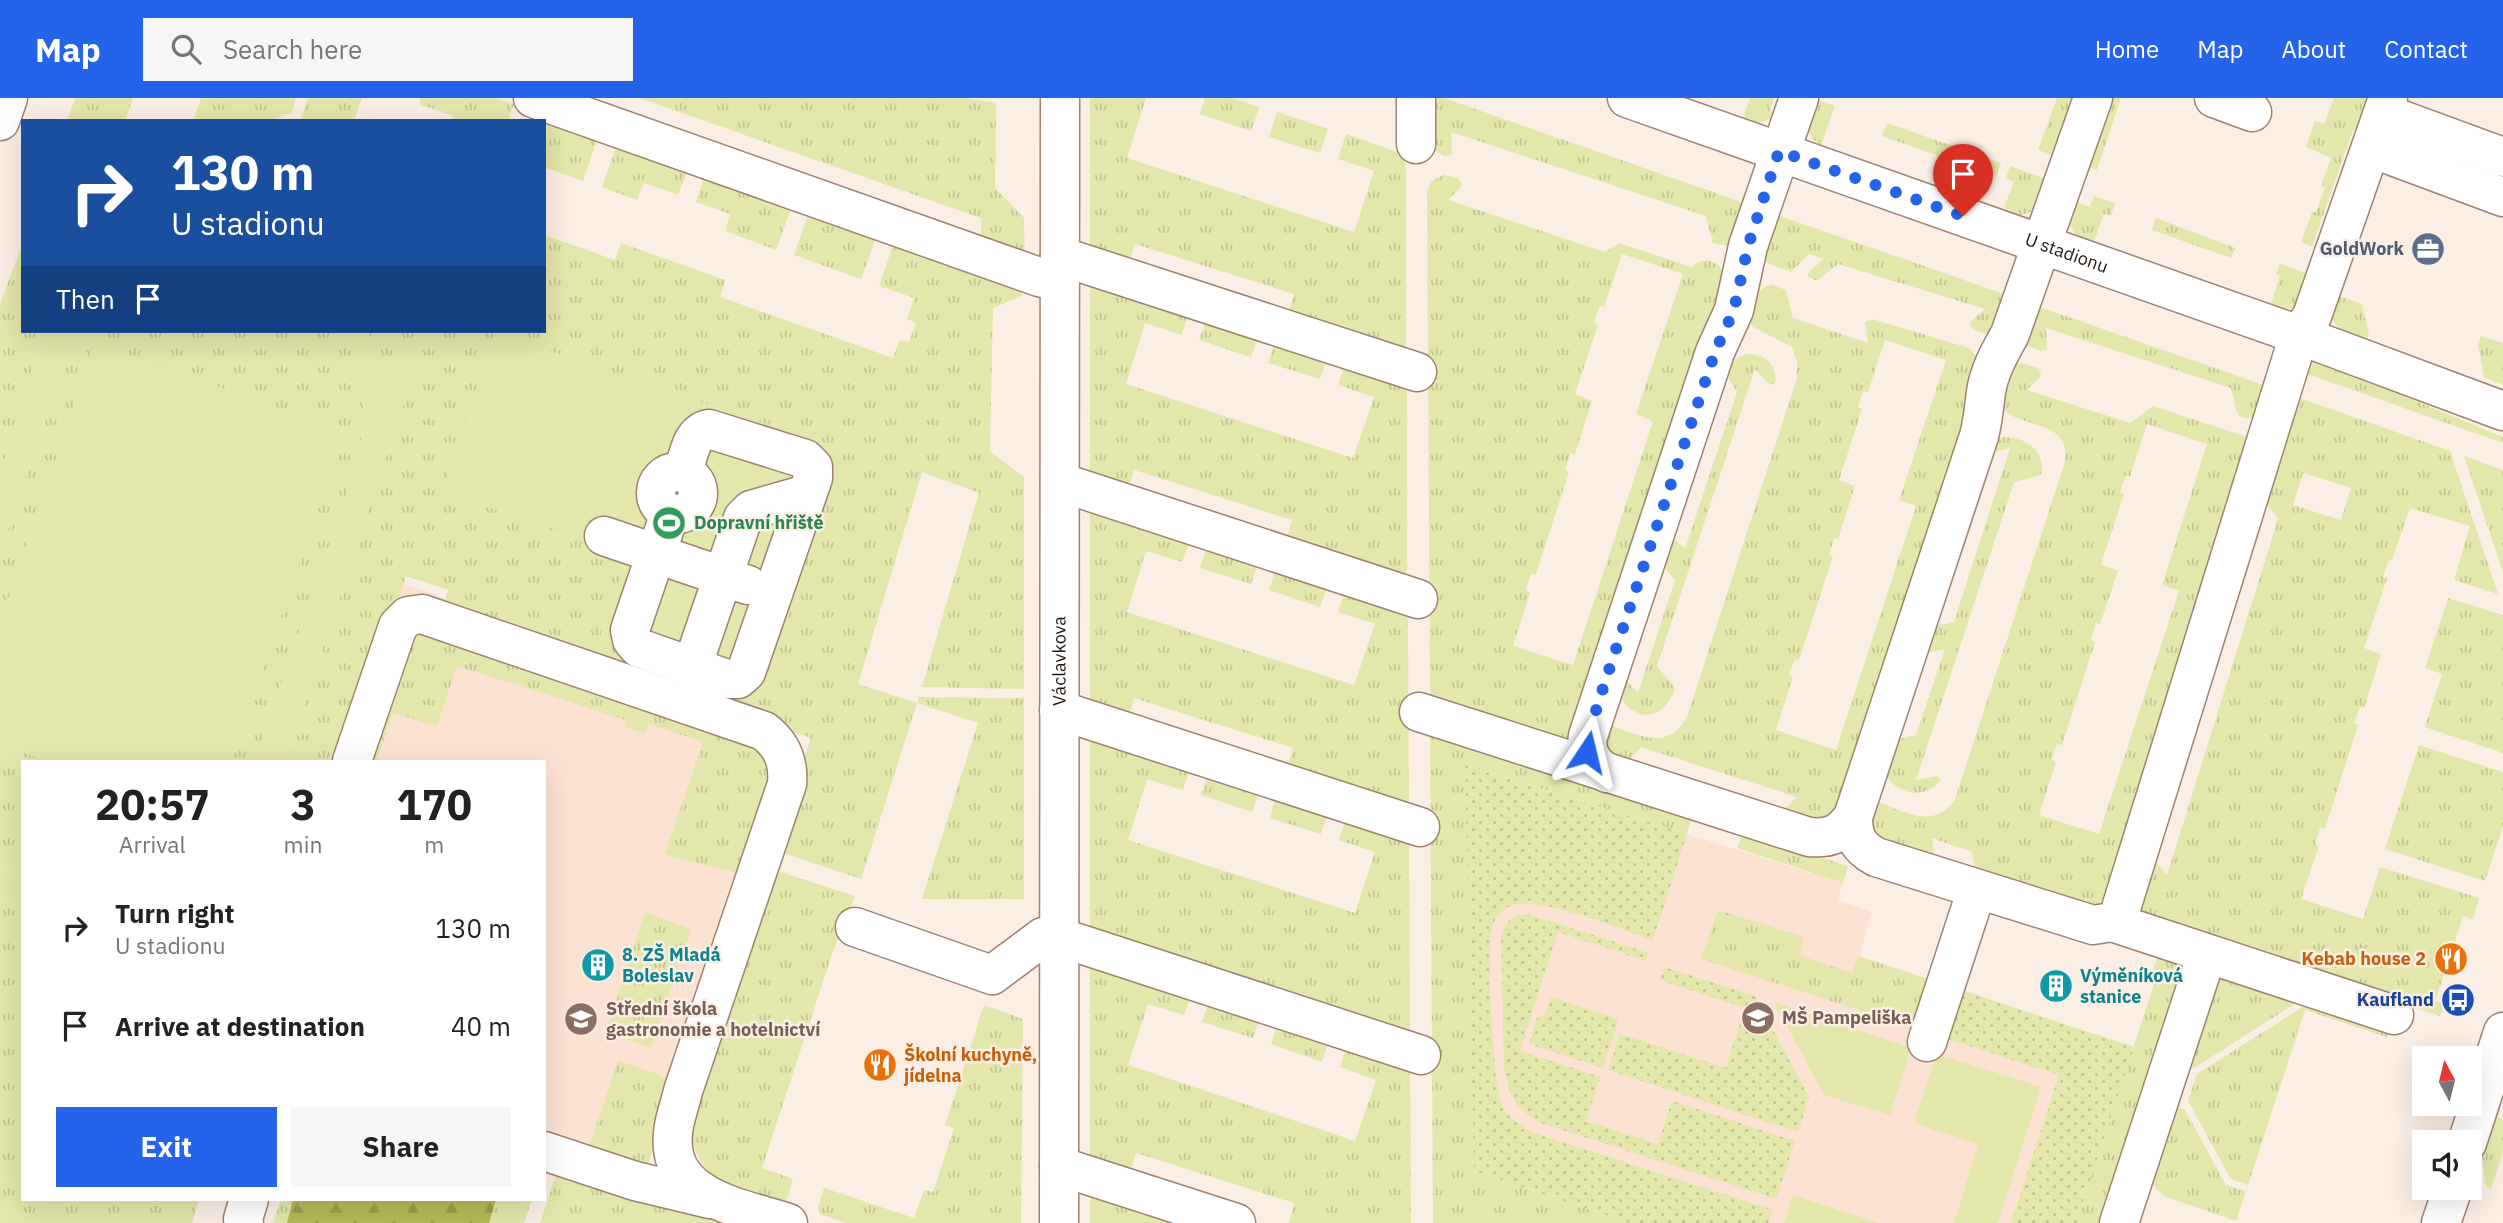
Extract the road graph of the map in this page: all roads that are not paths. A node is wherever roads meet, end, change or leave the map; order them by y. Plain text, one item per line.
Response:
1 (8, 98) edge
2 (533, 98) edge
3 (1060, 98) edge
4 (1416, 98) edge
5 (1627, 98) edge
6 (1799, 98) edge
7 (2093, 98) edge
8 (2214, 98) edge
9 (2252, 112) dead end
10 (2381, 120) edge
11 (0, 121) edge
12 (1416, 145) dead end
13 (1779, 151) junction
14 (2503, 157) edge
15 (2503, 197) edge
16 (2041, 244) junction
17 (1060, 269) junction
18 (2299, 335) junction
19 (1418, 372) dead end
20 (2503, 411) edge
21 (1059, 482) junction
22 (807, 494) junction
23 (683, 495) junction
24 (743, 518) junction
25 (604, 536) dead end
26 (656, 554) junction
27 (723, 576) junction
28 (773, 593) junction
29 (1418, 599) dead end
30 (692, 667) junction
31 (1059, 710) junction
32 (1419, 712) dead end
33 (352, 760) edge
34 (1606, 773) junction
35 (1853, 817) junction
36 (1420, 827) dead end
37 (1978, 889) junction
38 (2112, 922) junction
39 (855, 927) dead end
40 (1059, 937) junction
41 (2207, 954) junction
42 (2394, 1016) dead end
43 (2503, 1032) edge
44 (1927, 1042) dead end
45 (1421, 1055) dead end
46 (2471, 1130) edge
47 (546, 1153) edge
48 (1059, 1166) junction
49 (714, 1200) junction
50 (2449, 1200) edge
51 (248, 1201) edge
52 (244, 1223) edge
53 (788, 1223) edge
54 (1059, 1223) edge
55 (1236, 1223) edge
56 (2119, 1223) edge
57 (2441, 1223) edge

1 - 11 street
2 - 17 street
3 - 17 street, Václavkova
4 - 12 street
5 - 13 street, U stadionu
6 - 13 street
7 - 16 street
8 - 9 street
10 - 14 street
10 - 15 street
10 - 18 street
13 - 16 street, U stadionu
13 - 34 street
16 - 18 street, U stadionu
16 - 35 street
17 - 19 street
17 - 21 street, Václavkova
18 - 20 street, U stadionu
18 - 38 street
21 - 29 street
21 - 31 street, Václavkova
22 - 23 street
22 - 24 street
22 - 28 street
23 - 24 street
23 - 26 street
24 - 27 street
25 - 26 street
26 - 27 street
26 - 30 street
27 - 28 street
27 - 30 street
28 - 30 street
31 - 36 street
31 - 40 street, Václavkova
32 - 34 street
33 - 49 street
34 - 35 street
35 - 37 street
37 - 38 street
37 - 44 street
38 - 41 street
39 - 40 street
40 - 45 street
40 - 48 street, Václavkova
41 - 42 street
41 - 56 street
43 - 46 street
47 - 49 street
48 - 54 street, Václavkova
48 - 55 street
49 - 53 street
50 - 57 street
51 - 52 street

